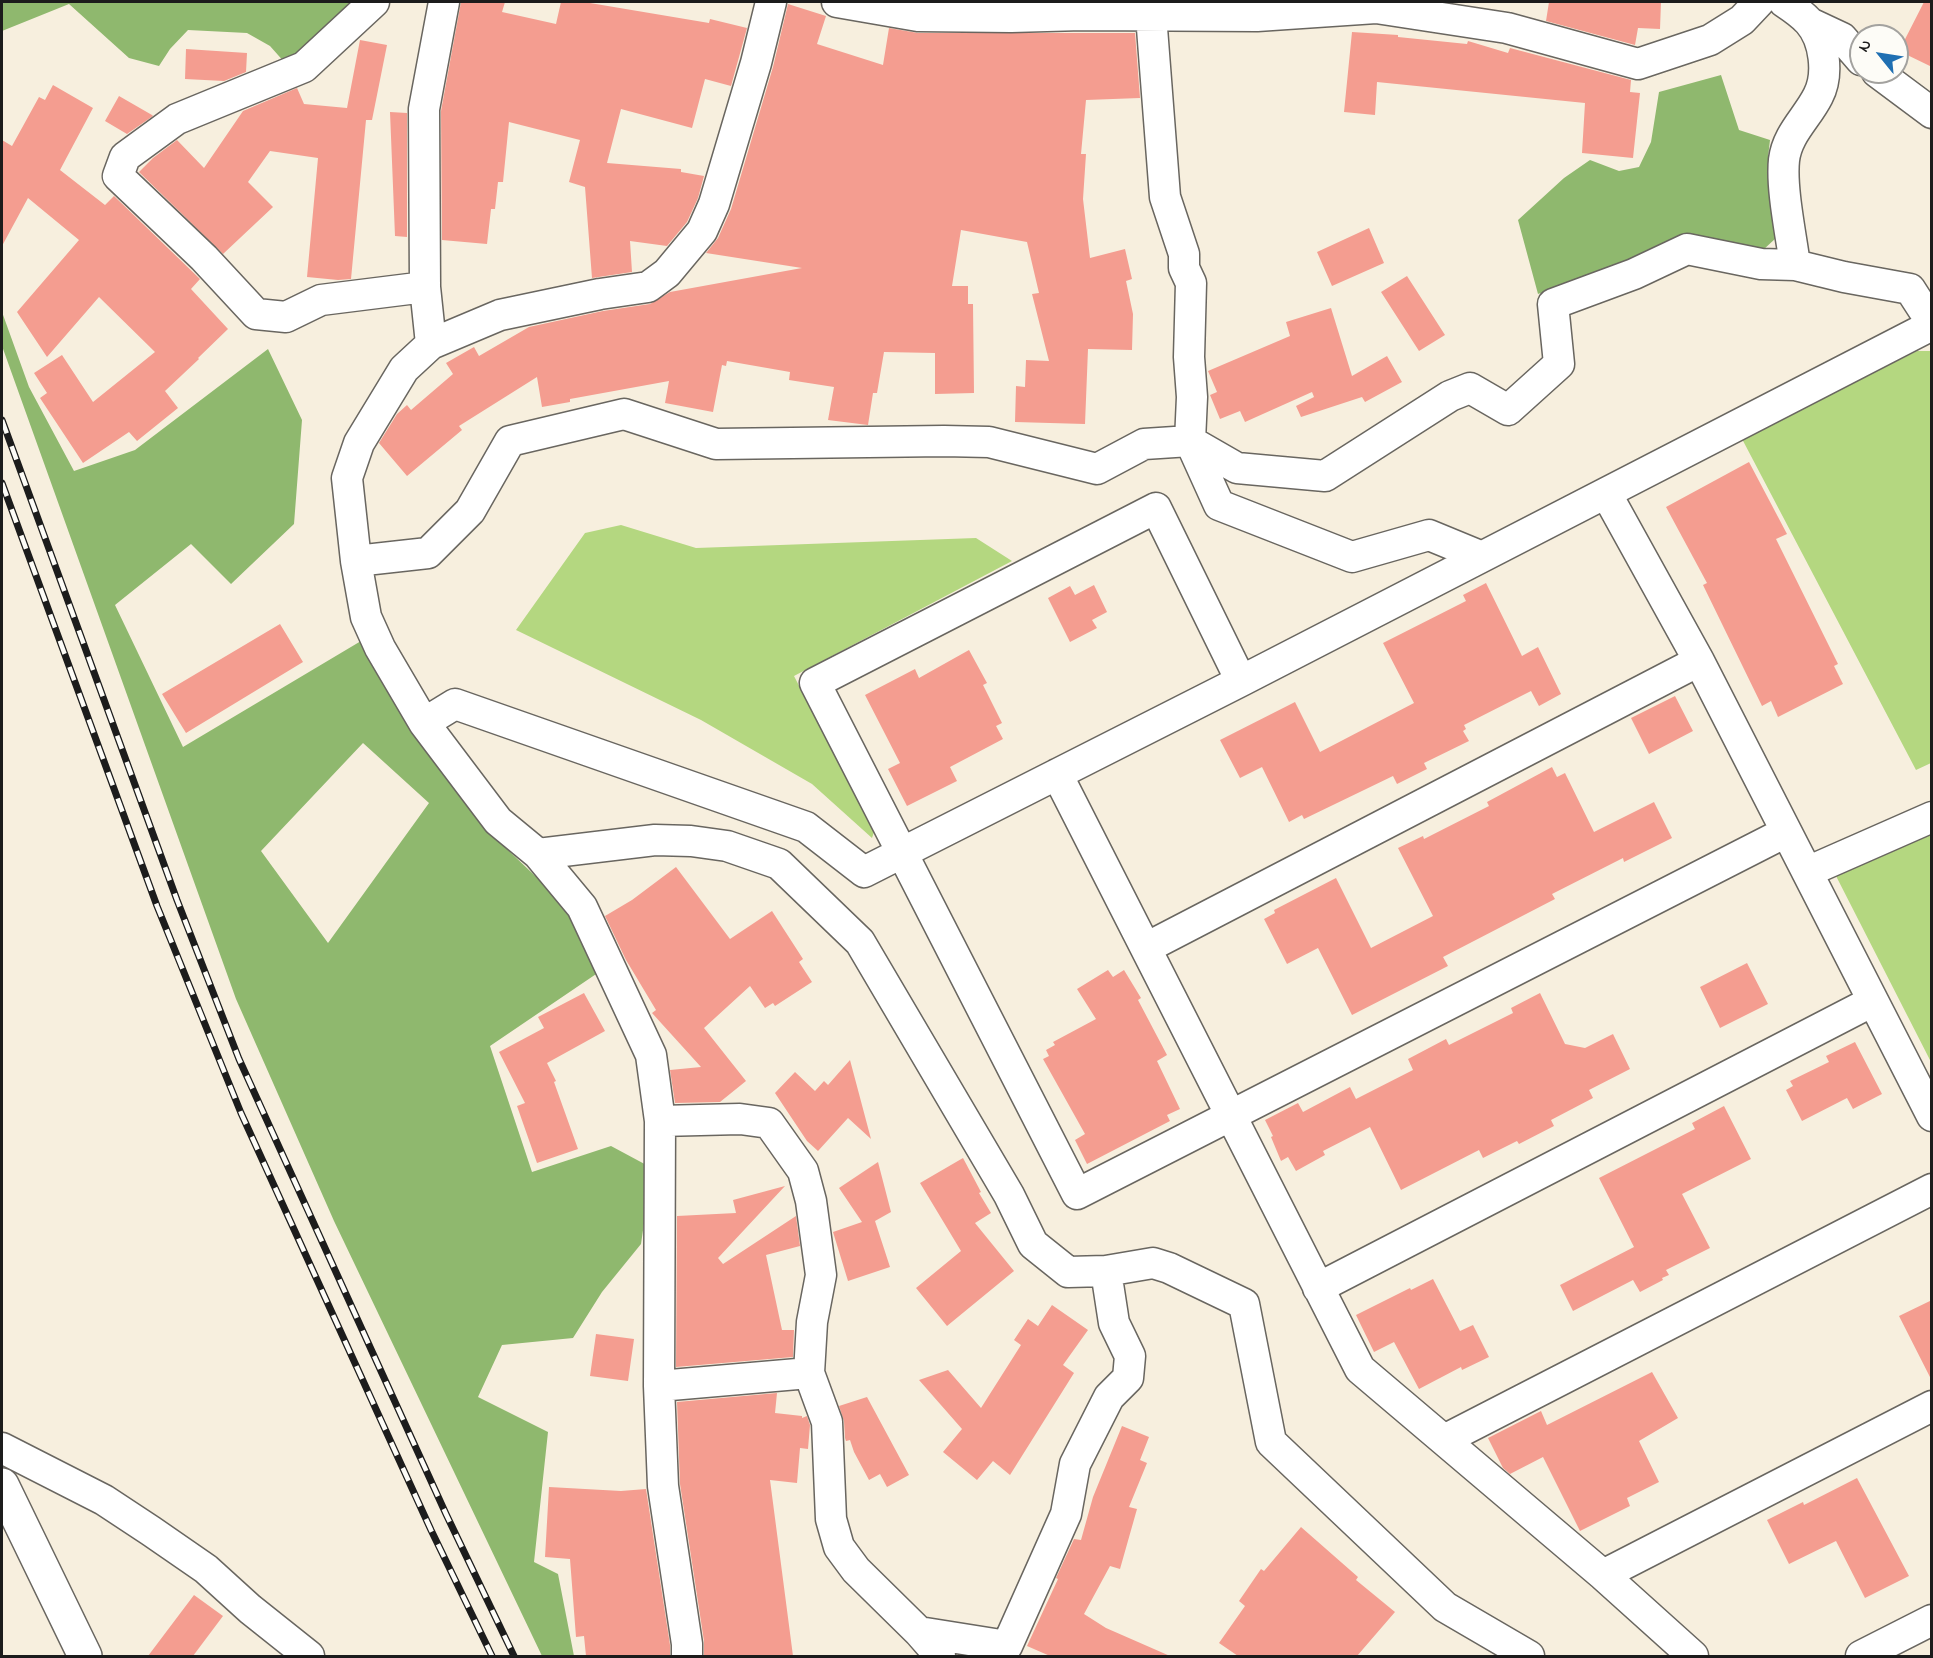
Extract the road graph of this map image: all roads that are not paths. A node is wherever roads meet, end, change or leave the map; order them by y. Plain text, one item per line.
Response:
1 (374, 2) edge
2 (444, 2) edge
3 (771, 2) edge
4 (837, 2) edge
5 (1759, 2) edge
6 (1784, 2) edge
7 (1379, 5) edge
8 (1151, 15) junction
9 (1810, 23) junction
10 (1849, 46) edge
11 (1893, 84) edge
12 (1932, 113) edge
13 (1795, 265) junction
14 (425, 287) junction
15 (1932, 324) edge
16 (431, 344) junction
17 (1190, 441) junction
18 (1606, 493) junction
19 (1480, 556) junction
20 (356, 561) junction
21 (1699, 662) junction
22 (1241, 681) junction
23 (424, 723) junction
24 (1057, 774) junction
25 (1932, 817) edge
26 (1786, 832) junction
27 (902, 852) junction
28 (538, 854) junction
29 (1807, 872) junction
30 (1146, 948) junction
31 (1873, 1001) junction
32 (1231, 1116) junction
33 (1932, 1116) edge
34 (660, 1120) junction
35 (1932, 1189) edge
36 (1106, 1271) junction
37 (1318, 1288) junction
38 (809, 1373) junction
39 (659, 1386) junction
40 (1932, 1406) edge
41 (1444, 1440) junction
42 (2, 1448) edge
43 (2, 1485) edge
44 (1603, 1575) junction
45 (1932, 1620) edge
46 (919, 1632) junction
47 (85, 1656) edge
48 (309, 1656) edge
49 (687, 1656) edge
50 (940, 1656) edge
51 (1529, 1656) edge
52 (1693, 1656) edge
53 (1861, 1656) edge

1 - 14 street
2 - 14 street
3 - 16 street
4 - 8 street
5 - 7 street
6 - 9 street
7 - 8 street
8 - 17 street
9 - 10 street
9 - 13 street
11 - 12 street
13 - 15 street
13 - 17 street
14 - 16 street
15 - 18 street
16 - 20 street
17 - 19 street
17 - 20 street
18 - 19 street
18 - 21 street
19 - 22 street
20 - 23 street
21 - 26 street
21 - 30 street
22 - 24 street
22 - 27 street
23 - 27 street
23 - 28 street
24 - 27 street
24 - 30 street
25 - 29 street
26 - 29 street
26 - 32 street
27 - 32 street
28 - 34 street
28 - 36 street
29 - 31 street
30 - 32 street
31 - 33 street
31 - 37 street
32 - 37 street
34 - 38 street
34 - 39 street
35 - 41 street
36 - 46 street
36 - 51 street
37 - 41 street
38 - 39 street
38 - 46 street
39 - 49 street
40 - 44 street
41 - 44 street
42 - 48 street
43 - 47 highway
44 - 52 street
45 - 53 street
46 - 50 street

